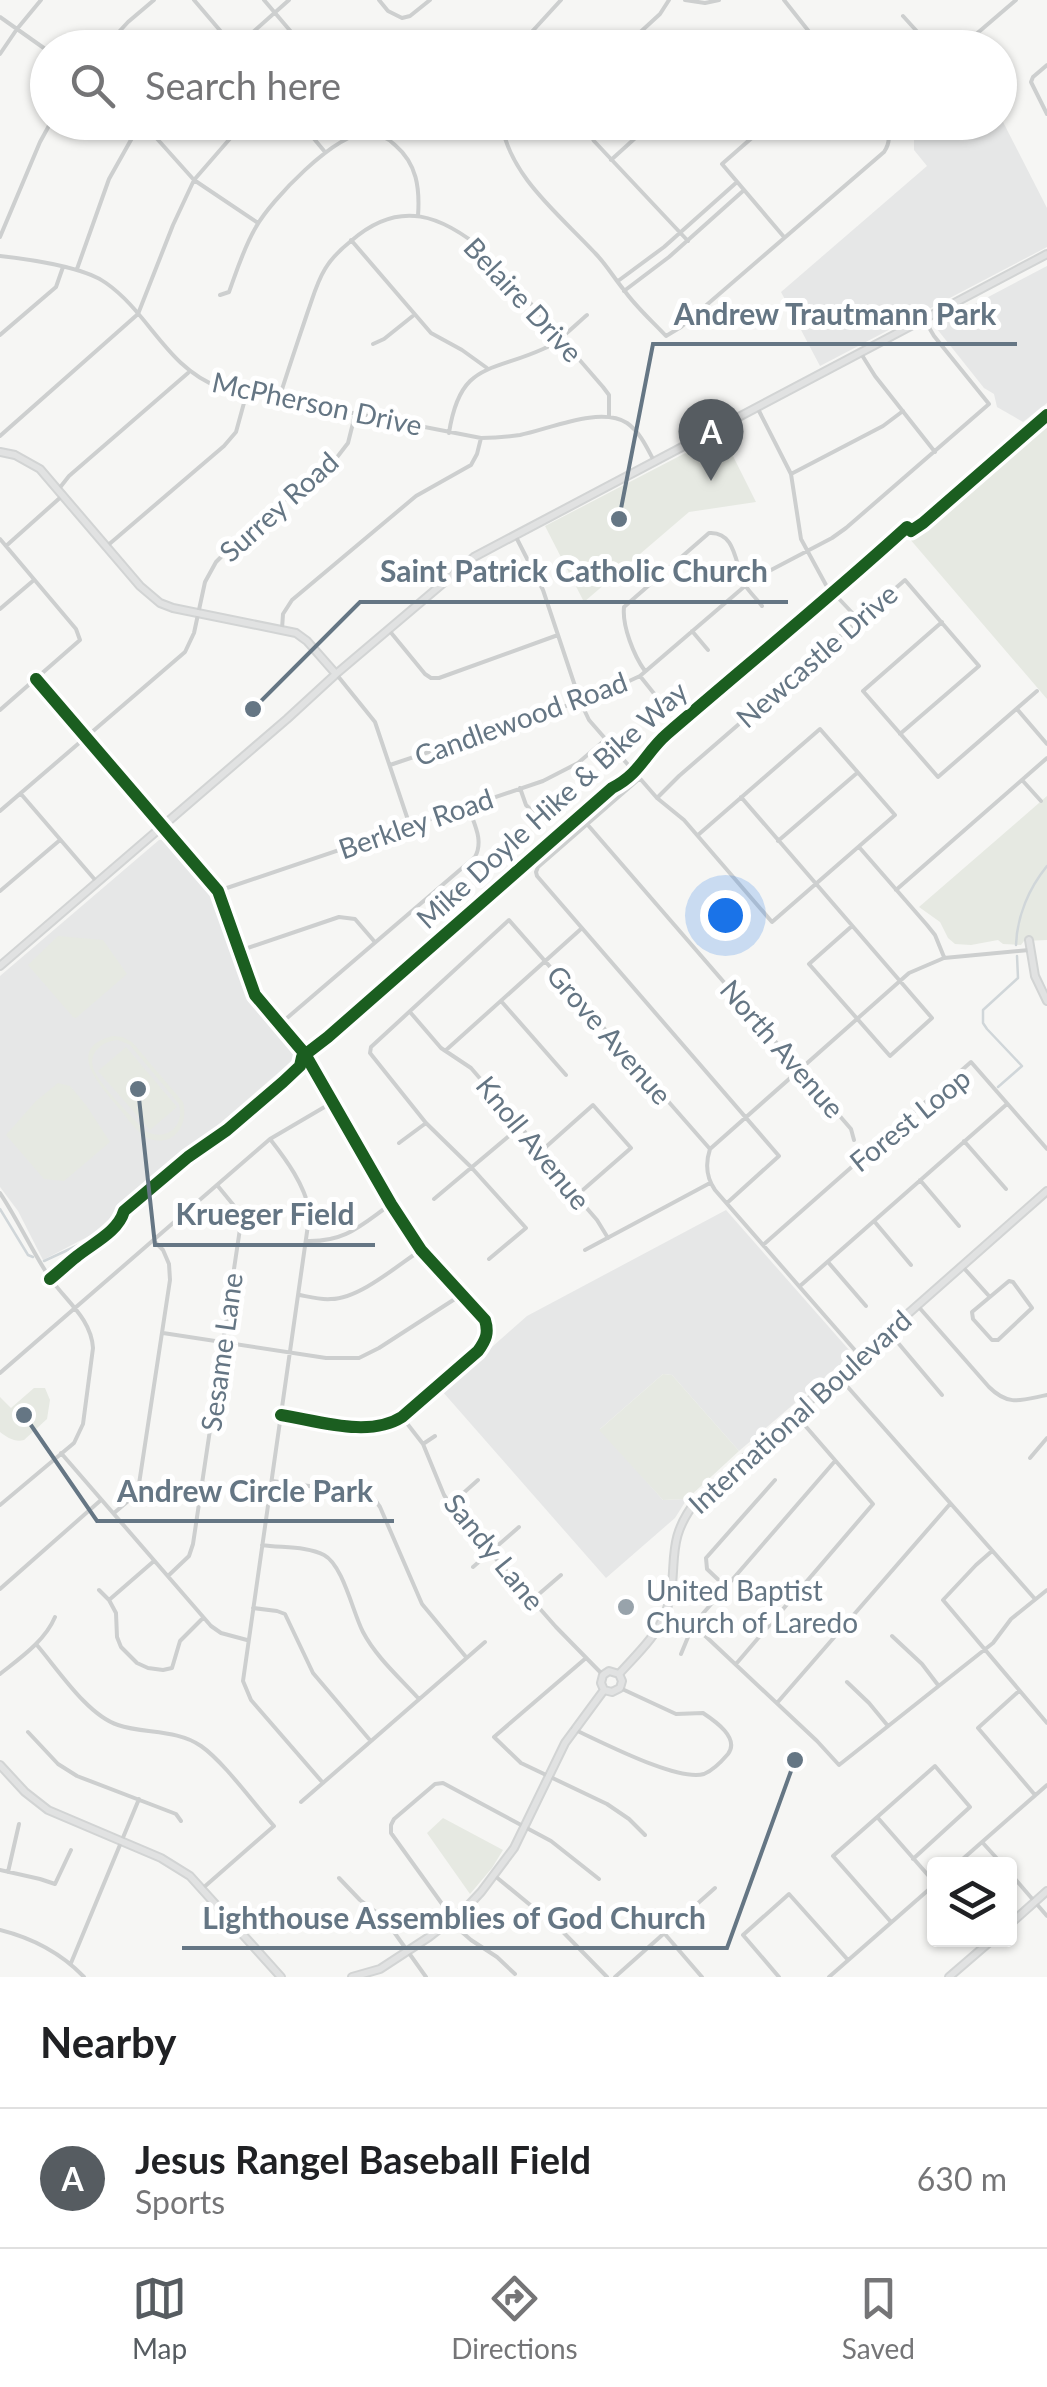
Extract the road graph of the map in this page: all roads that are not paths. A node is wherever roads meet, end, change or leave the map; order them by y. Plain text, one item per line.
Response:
1 (41, 0) edge
2 (154, 0) edge
3 (194, 0) edge
4 (264, 0) edge
5 (289, 0) edge
6 (379, 0) edge
7 (430, 0) edge
8 (561, 0) edge
9 (669, 0) edge
10 (685, 0) edge
11 (719, 0) edge
12 (784, 0) edge
13 (1016, 0) edge
14 (275, 12) junction
15 (0, 16) edge
16 (903, 16) dead end
17 (17, 29) junction
18 (123, 30) edge
19 (220, 30) edge
20 (255, 30) edge
21 (290, 30) edge
22 (534, 30) edge
23 (643, 30) edge
24 (808, 30) edge
25 (916, 30) edge
26 (981, 30) edge
27 (30, 39) edge
28 (0, 54) edge
29 (1047, 65) edge
30 (1047, 114) edge
31 (41, 140) edge
32 (132, 140) edge
33 (158, 140) edge
34 (229, 140) edge
35 (315, 140) edge
36 (345, 140) edge
37 (389, 140) edge
38 (504, 140) edge
39 (593, 140) edge
40 (634, 140) edge
41 (749, 140) edge
42 (889, 140) edge
43 (325, 152) junction
44 (612, 160) junction
45 (194, 180) junction
46 (737, 182) junction
47 (744, 190) junction
48 (418, 216) junction
49 (258, 222) junction
50 (681, 232) junction
51 (0, 236) edge
52 (784, 238) junction
53 (351, 240) junction
54 (688, 240) junction
55 (1047, 254) edge
56 (0, 256) edge
57 (63, 268) junction
58 (76, 270) junction
59 (618, 281) junction
60 (624, 291) junction
61 (220, 295) dead end
62 (138, 314) junction
63 (587, 314) dead end
64 (414, 316) junction
65 (924, 319) junction
66 (0, 336) edge
67 (560, 338) junction
68 (373, 344) dead end
69 (860, 352) junction
70 (487, 368) junction
71 (190, 372) junction
72 (247, 392) junction
73 (279, 399) junction
74 (757, 407) junction
75 (903, 411) junction
76 (356, 415) junction
77 (610, 417) junction
78 (449, 433) junction
79 (0, 436) edge
80 (481, 438) junction
81 (0, 452) edge
82 (935, 452) junction
83 (654, 461) junction
84 (792, 474) junction
85 (60, 493) junction
86 (514, 535) junction
87 (0, 540) edge
88 (6, 546) junction
89 (107, 546) junction
90 (807, 551) junction
91 (34, 580) junction
92 (745, 585) junction
93 (762, 606) dead end
94 (0, 609) edge
95 (198, 613) junction
96 (858, 620) junction
97 (942, 622) junction
98 (282, 630) junction
99 (388, 630) junction
100 (692, 630) junction
101 (558, 636) junction
102 (708, 650) dead end
103 (645, 671) junction
104 (336, 674) junction
105 (640, 676) junction
106 (36, 679) junction
107 (1037, 691) dead end
108 (656, 696) dead end
109 (580, 701) junction
110 (1017, 709) junction
111 (0, 710) edge
112 (900, 734) junction
113 (85, 738) junction
114 (605, 740) junction
115 (1047, 744) edge
116 (1047, 758) edge
117 (390, 765) junction
118 (857, 772) junction
119 (639, 779) junction
120 (1022, 780) junction
121 (520, 788) junction
122 (21, 794) junction
123 (657, 798) junction
124 (741, 798) junction
125 (1041, 801) dead end
126 (468, 806) junction
127 (0, 812) edge
128 (533, 812) dead end
129 (587, 824) junction
130 (162, 826) junction
131 (410, 826) junction
132 (698, 835) junction
133 (60, 840) junction
134 (778, 841) junction
135 (859, 846) junction
136 (97, 882) junction
137 (816, 884) junction
138 (896, 890) junction
139 (0, 891) edge
140 (218, 891) junction
141 (852, 926) junction
142 (582, 928) junction
143 (1028, 940) dead end
144 (375, 942) junction
145 (1029, 950) junction
146 (239, 951) junction
147 (944, 958) junction
148 (544, 960) junction
149 (0, 966) edge
150 (900, 981) junction
151 (502, 1000) junction
152 (1047, 1001) edge
153 (410, 1012) junction
154 (857, 1018) junction
155 (280, 1024) junction
156 (445, 1051) junction
157 (799, 1068) junction
158 (566, 1075) dead end
159 (333, 1102) junction
160 (1007, 1104) junction
161 (745, 1116) junction
162 (426, 1123) junction
163 (521, 1126) junction
164 (270, 1139) junction
165 (854, 1140) dead end
166 (964, 1141) junction
167 (398, 1144) dead end
168 (1047, 1148) edge
169 (710, 1149) junction
170 (538, 1153) junction
171 (471, 1167) junction
172 (920, 1180) junction
173 (710, 1184) junction
174 (217, 1185) junction
175 (1006, 1189) dead end
176 (1047, 1191) edge
177 (0, 1194) edge
178 (576, 1196) junction
179 (434, 1200) dead end
180 (727, 1203) junction
181 (392, 1204) junction
182 (874, 1221) junction
183 (959, 1226) dead end
184 (608, 1238) junction
185 (154, 1241) junction
186 (306, 1241) junction
187 (764, 1244) junction
188 (421, 1250) junction
189 (585, 1250) dead end
190 (489, 1260) dead end
191 (828, 1262) junction
192 (911, 1265) dead end
193 (962, 1266) junction
194 (800, 1286) junction
195 (299, 1295) junction
196 (460, 1295) junction
197 (989, 1296) junction
198 (918, 1305) junction
199 (866, 1306) dead end
200 (75, 1309) junction
201 (888, 1331) junction
202 (163, 1333) junction
203 (224, 1342) junction
204 (290, 1353) junction
205 (860, 1356) junction
206 (0, 1373) edge
207 (838, 1376) junction
208 (942, 1394) dead end
209 (1047, 1395) edge
210 (794, 1413) junction
211 (281, 1415) junction
212 (402, 1417) junction
213 (435, 1436) dead end
214 (1047, 1438) edge
215 (422, 1444) junction
216 (61, 1453) junction
217 (1030, 1458) dead end
218 (836, 1460) junction
219 (272, 1480) junction
220 (478, 1480) dead end
221 (775, 1480) dead end
222 (102, 1500) junction
223 (450, 1504) junction
224 (950, 1504) junction
225 (0, 1505) edge
226 (114, 1513) junction
227 (520, 1527) dead end
228 (262, 1545) junction
229 (992, 1551) junction
230 (490, 1552) junction
231 (154, 1561) junction
232 (473, 1568) dead end
233 (561, 1575) dead end
234 (168, 1576) junction
235 (0, 1588) edge
236 (726, 1588) junction
237 (99, 1590) dead end
238 (1047, 1590) edge
239 (108, 1600) junction
240 (532, 1600) junction
241 (1035, 1600) junction
242 (253, 1608) junction
243 (665, 1614) junction
244 (55, 1617) dead end
245 (204, 1618) junction
246 (694, 1626) junction
247 (892, 1636) dead end
248 (247, 1640) junction
249 (484, 1642) dead end
250 (36, 1644) junction
251 (984, 1650) junction
252 (681, 1654) dead end
253 (466, 1657) junction
254 (586, 1658) junction
255 (736, 1664) junction
256 (0, 1674) edge
257 (619, 1674) junction
258 (603, 1675) junction
259 (847, 1682) dead end
260 (938, 1685) junction
261 (620, 1688) junction
262 (604, 1690) junction
263 (1019, 1691) junction
264 (418, 1699) junction
265 (778, 1702) junction
266 (1047, 1723) edge
267 (888, 1726) junction
268 (573, 1729) junction
269 (28, 1732) dead end
270 (371, 1741) junction
271 (0, 1765) edge
272 (549, 1777) junction
273 (323, 1783) junction
274 (1047, 1785) edge
275 (1036, 1795) junction
276 (139, 1799) junction
277 (301, 1802) dead end
278 (876, 1817) junction
279 (181, 1821) dead end
280 (18, 1824) dead end
281 (525, 1827) junction
282 (645, 1835) dead end
283 (123, 1842) junction
284 (982, 1842) junction
285 (71, 1850) dead end
286 (965, 1857) edge
287 (996, 1857) edge
288 (913, 1859) junction
289 (0, 1870) edge
290 (8, 1872) junction
291 (927, 1875) edge
292 (495, 1876) junction
293 (339, 1878) dead end
294 (599, 1879) dead end
295 (1017, 1881) edge
296 (203, 1888) junction
297 (715, 1888) dead end
298 (927, 1889) edge
299 (1047, 1891) edge
300 (1034, 1902) junction
301 (1047, 1916) edge
302 (1017, 1918) edge
303 (452, 1920) junction
304 (891, 1922) junction
305 (0, 1930) edge
306 (664, 1933) junction
307 (984, 1947) edge
308 (406, 1951) junction
309 (848, 1960) junction
310 (71, 1963) junction
311 (378, 1973) edge
312 (515, 1974) dead end
313 (84, 1977) edge
314 (282, 1977) edge
315 (352, 1977) edge
316 (426, 1977) edge
317 (606, 1977) edge
318 (615, 1977) edge
319 (702, 1977) edge
320 (779, 1977) edge
321 (829, 1977) edge
322 (949, 1977) edge

1 - 17 street
2 - 18 street
3 - 19 street
4 - 14 street
5 - 14 street
6 - 7 street
8 - 22 street
9 - 23 street
10 - 11 street
12 - 24 street
13 - 26 street
14 - 20 street
14 - 21 street
15 - 17 street
16 - 25 street
17 - 27 street
17 - 28 street
29 - 30 street
31 - 51 street
32 - 58 street
33 - 45 street
34 - 45 street
35 - 43 street
36 - 43 street
37 - 48 street
38 - 59 street
39 - 44 street
40 - 44 street
41 - 46 street
42 - 52 street
43 - 49 street
44 - 50 street
45 - 49 street
45 - 62 street
46 - 47 street
46 - 50 street
47 - 52 street
47 - 54 street
48 - 53 street
48 - 67 street, Belaire Drive
49 - 61 street
50 - 54 street
50 - 59 street
52 - 60 street
53 - 64 street
53 - 73 street
54 - 60 street
55 - 65 main road
56 - 57 street, McPherson Drive
57 - 58 street, McPherson Drive
57 - 66 street
58 - 62 street, McPherson Drive
59 - 60 street
62 - 71 street, McPherson Drive
62 - 79 street
63 - 67 street
64 - 68 street
64 - 70 street
65 - 69 main road
65 - 82 street, Candlewood Road
67 - 70 street
67 - 77 street, Belaire Drive
69 - 74 main road
69 - 75 street
70 - 78 street
71 - 72 street, McPherson Drive
71 - 85 street
72 - 73 street, McPherson Drive
72 - 89 street
73 - 76 street, McPherson Drive
74 - 83 main road
74 - 84 street
75 - 82 street
75 - 84 street
76 - 78 street, McPherson Drive
76 - 95 street, Surrey Road
77 - 80 street, McPherson Drive
77 - 83 street
78 - 80 street, McPherson Drive
80 - 98 street
81 - 85 main road
82 - 90 street, Candlewood Road
83 - 86 main road
84 - 90 street
85 - 88 street
85 - 89 main road
86 - 99 main road
86 - 101 street
87 - 88 street
88 - 91 street
89 - 95 main road
90 - 92 street, Candlewood Road
90 - 96 street
91 - 94 street
91 - 106 street
92 - 93 street
92 - 100 street, Candlewood Road
92 - 103 street
95 - 98 main road
95 - 113 street, Surrey Road
96 - 97 street, Newcastle Drive
96 - 123 street, Newcastle Drive
97 - 112 street
97 - 112 street, Newcastle Drive
98 - 104 main road
99 - 101 street
99 - 104 main road
100 - 102 street
100 - 103 street, Candlewood Road
101 - 109 street
103 - 105 street, Candlewood Road
104 - 117 street
104 - 130 main road
105 - 108 street
105 - 109 street, Candlewood Road
106 - 111 street
106 - 113 street
107 - 110 street
109 - 114 street
109 - 117 street, Candlewood Road
110 - 112 street
110 - 115 street
113 - 122 street, Surrey Road
113 - 130 street
114 - 119 street
114 - 121 street, Berkley Road
116 - 120 street
117 - 131 street
118 - 124 street
118 - 134 street
118 - 135 street
119 - 123 street
119 - 129 street
120 - 125 street
120 - 138 street
121 - 126 street, Berkley Road
121 - 128 street
122 - 127 street, Surrey Road
122 - 133 street
123 - 132 street
124 - 132 street
124 - 134 street
126 - 131 street, Berkley Road
126 - 144 street
129 - 142 street
129 - 157 street, North Avenue
130 - 136 main road
130 - 140 street
131 - 140 street, Berkley Road
132 - 137 street
133 - 136 street
133 - 139 street
134 - 137 street
135 - 137 street
135 - 138 street
136 - 149 main road
137 - 141 street
138 - 147 street
140 - 146 street
141 - 150 street
141 - 154 street
142 - 148 street
142 - 161 street
143 - 145 main road
144 - 146 street
144 - 155 street
145 - 147 street
145 - 152 main road
146 - 155 street
147 - 150 street
148 - 151 street
148 - 153 street, Grove Avenue
148 - 169 street, Grove Avenue
150 - 154 street
150 - 154 street
151 - 156 street
151 - 158 street
153 - 156 street, Knoll Avenue
153 - 162 street
154 - 157 street
155 - 159 street
156 - 163 street, Knoll Avenue
157 - 161 street
157 - 165 street, North Avenue
159 - 164 street
159 - 181 street
160 - 166 street
160 - 168 street, Forest Loop
160 - 187 street, Forest Loop
161 - 169 street
161 - 180 street
162 - 167 street
162 - 171 street
163 - 170 street, Knoll Avenue
163 - 171 street
164 - 174 street
164 - 186 street
166 - 172 street
166 - 175 street
169 - 173 street
170 - 178 street, Knoll Avenue
170 - 178 street
171 - 179 street
171 - 190 street
172 - 182 street
172 - 183 street
173 - 180 street
173 - 184 street
174 - 185 street
174 - 203 street, Sesame Lane
176 - 193 main road, International Boulevard
177 - 200 street
178 - 184 street, Knoll Avenue
180 - 187 street
181 - 186 street
181 - 188 street
182 - 191 street
182 - 192 street
184 - 189 street
185 - 200 street
185 - 202 street
186 - 195 street
187 - 194 street
188 - 195 street
188 - 196 street
191 - 194 street
191 - 199 street
193 - 197 street
193 - 198 main road, International Boulevard
194 - 205 street
195 - 204 street
196 - 204 street
196 - 212 street
197 - 197 street
198 - 201 main road, International Boulevard
198 - 209 street
200 - 206 street
200 - 216 street
201 - 205 main road, International Boulevard
201 - 208 street
202 - 203 street
202 - 226 street
203 - 204 street
203 - 234 street, Sesame Lane
204 - 211 street
205 - 207 main road, International Boulevard
207 - 210 main road, International Boulevard
207 - 224 street
210 - 218 street
210 - 243 main road, International Boulevard
211 - 212 street
211 - 219 street
212 - 215 street, Sandy Lane
213 - 215 street
214 - 217 street
215 - 223 street, Sandy Lane
216 - 222 street
216 - 225 street
218 - 236 street
218 - 255 street
219 - 228 street
219 - 253 street
220 - 223 street
221 - 236 street
222 - 226 street
222 - 235 street
223 - 230 street, Sandy Lane
224 - 229 street
224 - 265 street
226 - 231 street
227 - 230 street
228 - 242 street
228 - 264 street
229 - 241 street
229 - 251 street
230 - 232 street
230 - 240 street, Sandy Lane
231 - 234 street
231 - 239 street
233 - 240 street
234 - 245 street
236 - 246 street
237 - 239 street
238 - 241 street
239 - 245 street
240 - 254 street, Sandy Lane
241 - 251 street
242 - 248 street
242 - 270 street
243 - 246 street
243 - 257 main road, International Boulevard
244 - 250 street
245 - 248 street
246 - 252 street
246 - 255 street
247 - 260 street
248 - 273 street
249 - 253 street
250 - 256 street
250 - 296 street
251 - 260 street
251 - 263 street
253 - 264 street
254 - 258 street, Sandy Lane
254 - 272 street
255 - 265 street
257 - 258 main road
257 - 261 main road
258 - 262 main road
259 - 267 street
260 - 267 street
261 - 262 main road
261 - 268 street
262 - 268 main road
263 - 266 street
263 - 275 street
264 - 270 street
265 - 267 street
268 - 272 main road
269 - 276 street
270 - 273 street
271 - 283 main road
272 - 281 main road
272 - 282 street
273 - 277 street
274 - 275 street
275 - 284 street
276 - 279 street
276 - 283 street
278 - 288 street
278 - 288 street
278 - 304 street
280 - 290 street
281 - 292 main road
281 - 294 street
281 - 303 street
283 - 296 main road
283 - 310 street
284 - 286 street
284 - 287 street
285 - 290 street
288 - 291 street
289 - 290 street
292 - 303 main road
292 - 317 street
293 - 308 street
295 - 300 street
296 - 314 main road
297 - 306 street
298 - 304 street
299 - 300 main road
300 - 301 street
300 - 302 main road
303 - 308 main road
303 - 312 street
304 - 309 street
305 - 310 street
306 - 318 street
306 - 319 street
307 - 322 main road
308 - 311 main road
308 - 316 street
309 - 320 street
309 - 321 street
310 - 313 street
311 - 315 main road

